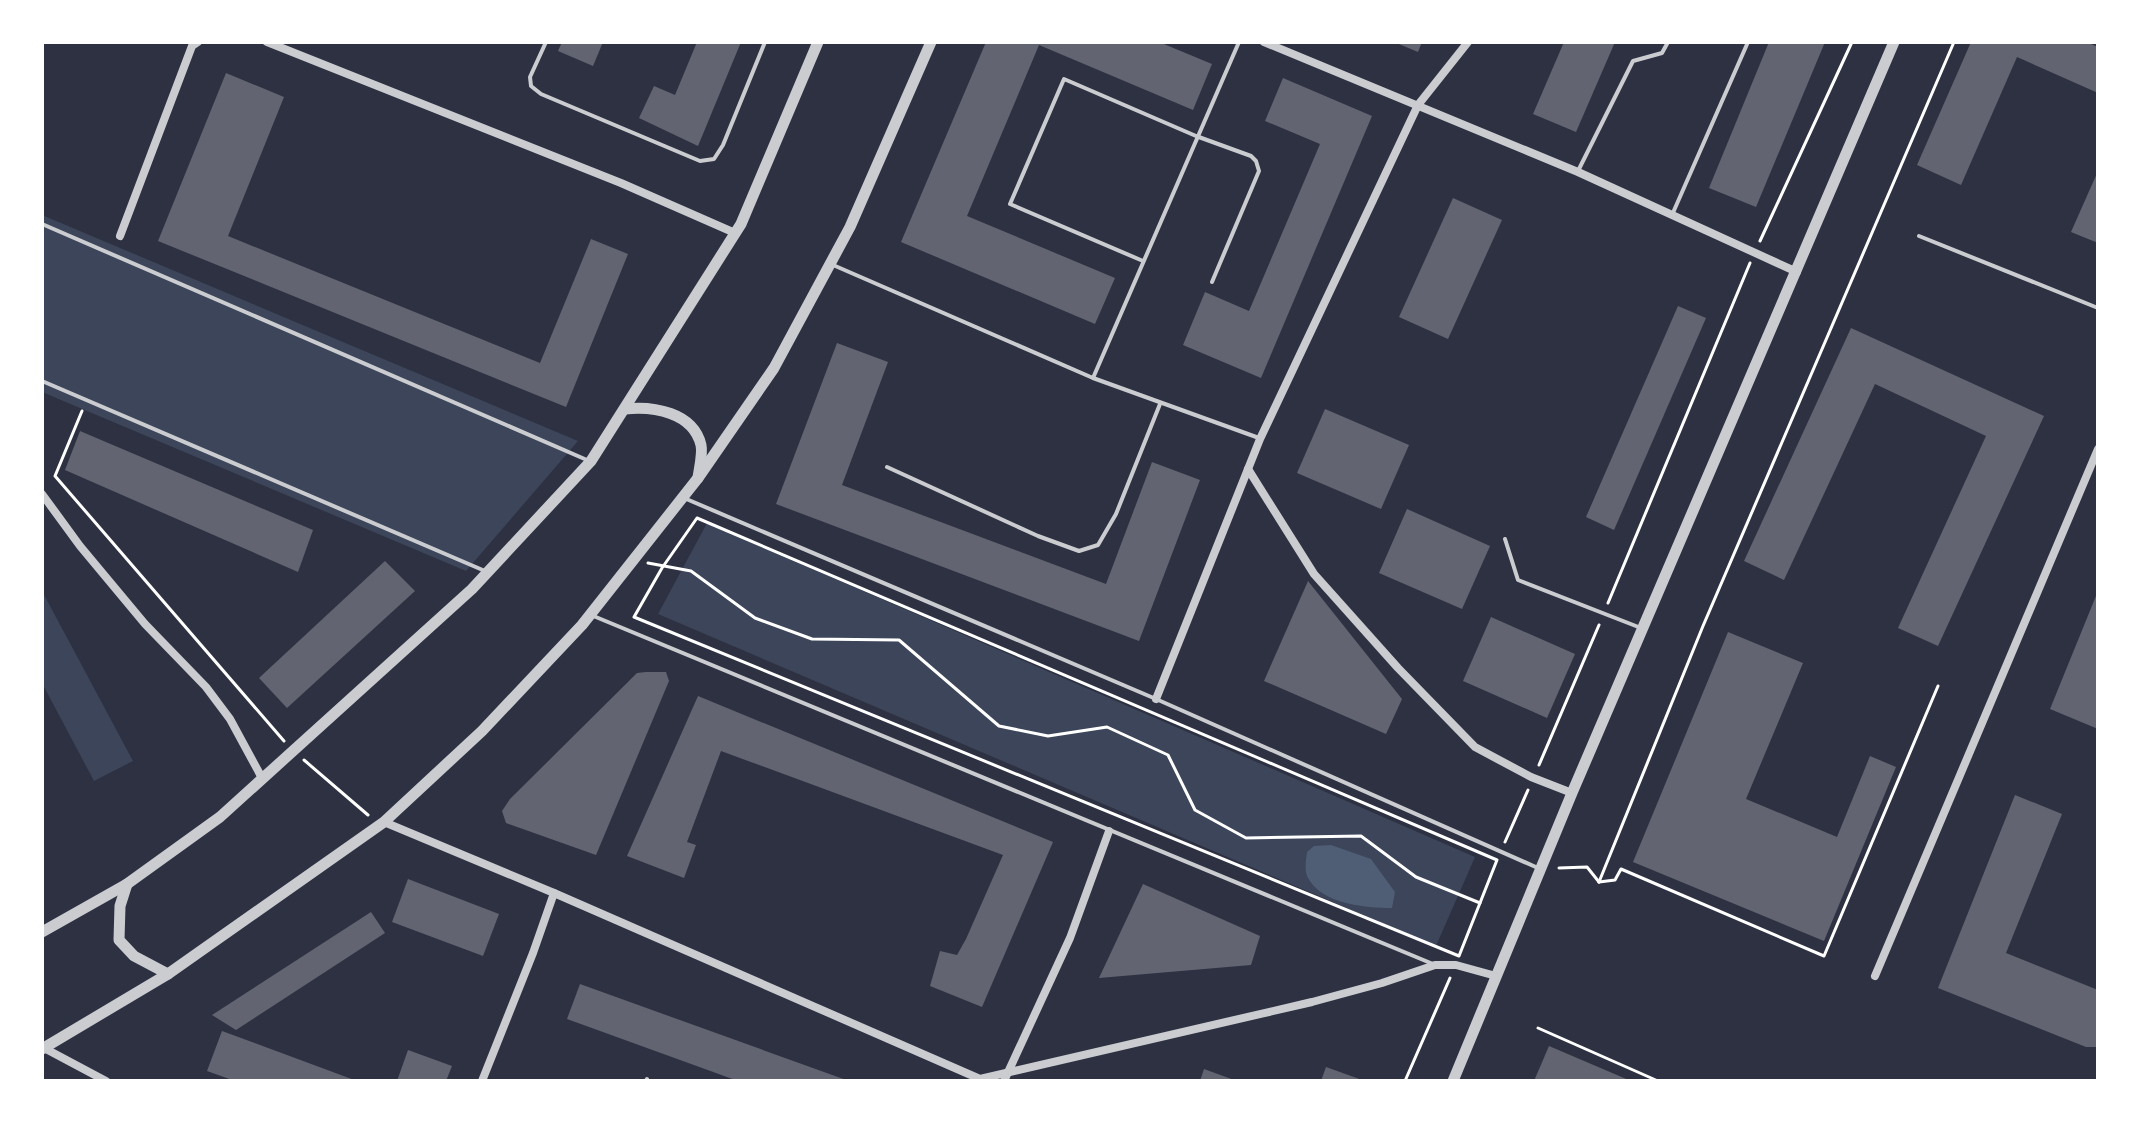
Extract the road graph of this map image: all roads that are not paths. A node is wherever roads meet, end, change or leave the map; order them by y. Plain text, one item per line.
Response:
1 (198, 42) edge
2 (267, 42) edge
3 (546, 42) edge
4 (765, 42) edge
5 (818, 42) edge
6 (931, 42) edge
7 (1239, 42) edge
8 (1264, 42) edge
9 (1468, 42) edge
10 (1668, 42) edge
11 (1748, 42) edge
12 (1894, 42) edge
13 (1418, 105) junction
14 (1196, 136) junction
15 (1578, 172) junction
16 (1672, 215) junction
17 (42, 224) edge
18 (735, 233) junction
19 (120, 236) dead end
20 (1919, 236) dead end
21 (1143, 261) junction
22 (830, 264) junction
23 (1797, 272) junction
24 (1212, 282) dead end
25 (2098, 308) edge
26 (1093, 378) junction
27 (42, 381) edge
28 (1160, 404) junction
29 (625, 409) junction
30 (1260, 439) junction
31 (2098, 449) edge
32 (591, 461) junction
33 (887, 467) dead end
34 (1248, 469) junction
35 (698, 478) junction
36 (42, 494) edge
37 (684, 498) junction
38 (1505, 539) dead end
39 (488, 572) junction
40 (590, 614) junction
41 (1643, 629) junction
42 (1156, 699) junction
43 (262, 778) junction
44 (1572, 793) junction
45 (382, 824) junction
46 (1109, 831) junction
47 (1540, 869) junction
48 (127, 884) junction
49 (554, 893) junction
50 (42, 932) edge
51 (1435, 965) junction
52 (168, 974) junction
53 (1496, 976) junction
54 (1875, 976) dead end
55 (43, 1049) edge
56 (1006, 1078) edge
57 (106, 1081) edge
58 (482, 1081) edge
59 (1453, 1081) edge

1 - 19 street
2 - 18 street
3 - 4 lane
5 - 18 street
6 - 22 street
7 - 14 lane
8 - 13 street
9 - 13 street
10 - 15 lane
11 - 16 lane
12 - 23 street
13 - 15 street
13 - 30 street
14 - 21 lane
14 - 21 lane
14 - 24 lane
15 - 16 street
16 - 23 street
17 - 32 lane
18 - 29 street
20 - 25 lane
21 - 26 lane
22 - 26 lane
22 - 35 street
23 - 41 street
26 - 28 lane
27 - 39 lane
28 - 30 lane
28 - 33 lane
29 - 32 street
29 - 35 street
30 - 34 street
31 - 54 street
32 - 39 street
34 - 42 street
34 - 44 street
35 - 37 street
36 - 43 street
37 - 40 street
37 - 42 lane
38 - 41 lane
39 - 43 street
40 - 45 street
40 - 46 lane
41 - 44 street
42 - 47 lane
43 - 48 street
44 - 47 street
45 - 49 street
45 - 52 street
46 - 51 lane
46 - 56 street
47 - 53 street
48 - 50 street
48 - 52 street
49 - 56 street
49 - 58 street
51 - 53 street
51 - 56 street
52 - 55 street
53 - 59 street
55 - 57 street

